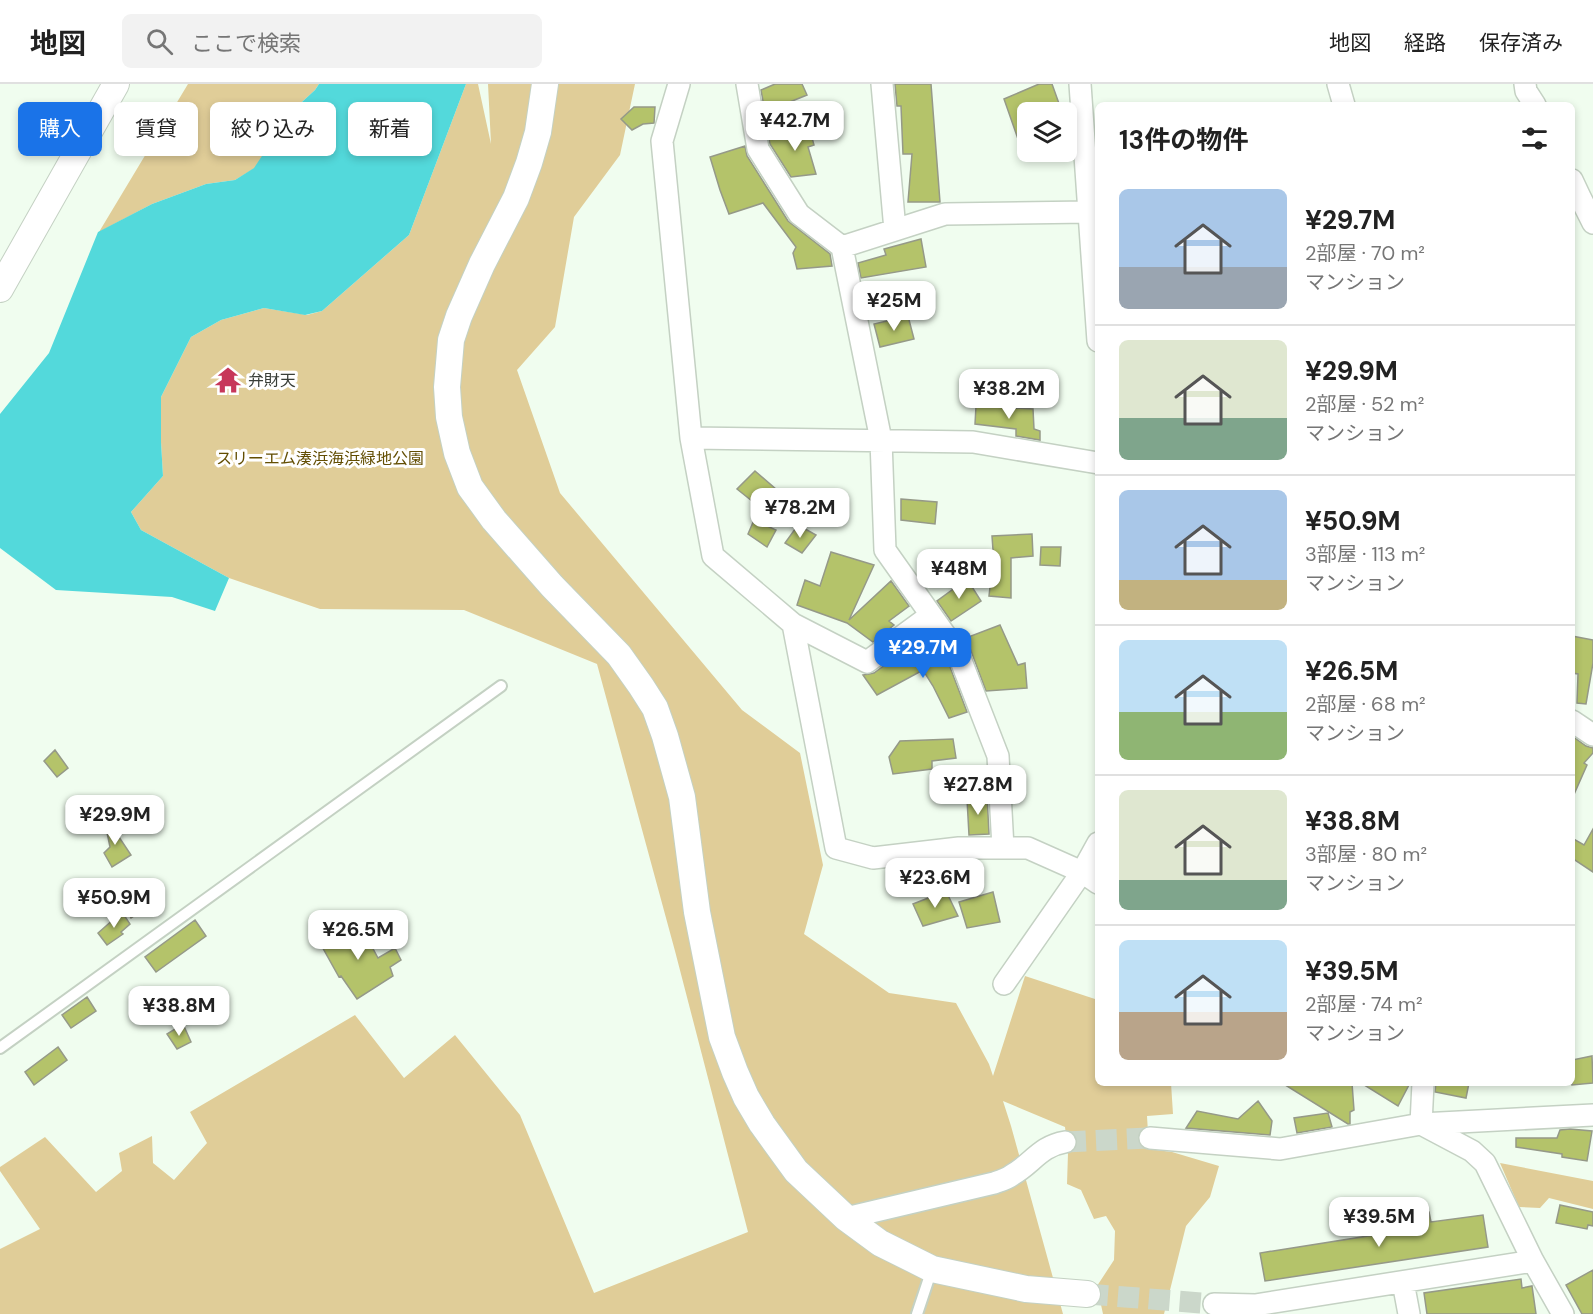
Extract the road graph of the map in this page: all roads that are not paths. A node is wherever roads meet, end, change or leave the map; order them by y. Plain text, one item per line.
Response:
1 (116, 84) edge
2 (545, 84) edge
3 (679, 84) edge
4 (747, 84) edge
5 (882, 84) edge
6 (1080, 84) edge
7 (1338, 84) edge
8 (1525, 84) edge
9 (1343, 102) edge
10 (1533, 102) edge
11 (1575, 194) edge
12 (1089, 212) junction
13 (1593, 223) edge
14 (895, 230) junction
15 (842, 247) junction
16 (0, 289) edge
17 (1095, 298) edge
18 (691, 438) junction
19 (881, 440) junction
20 (1095, 462) edge
21 (931, 615) junction
22 (793, 624) junction
23 (501, 686) dead end
24 (1575, 724) edge
25 (1593, 735) edge
26 (1003, 848) junction
27 (1095, 856) edge
28 (1090, 877) edge
29 (1004, 984) dead end
30 (0, 1048) edge
31 (1423, 1086) edge
32 (1593, 1115) edge
33 (1421, 1124) junction
34 (1149, 1138) tunnel mouth
35 (1065, 1142) tunnel mouth
36 (846, 1218) junction
37 (1533, 1261) junction
38 (932, 1269) junction
39 (1403, 1282) junction
40 (1087, 1294) tunnel mouth
41 (1214, 1304) tunnel mouth
42 (1256, 1310) edge
43 (916, 1314) edge
44 (1409, 1314) edge
45 (1563, 1314) edge

1 - 16 street
2 - 36 street
3 - 18 street
4 - 15 street
5 - 14 street
6 - 12 street
7 - 9 street
8 - 10 street
11 - 13 street
12 - 14 street
12 - 17 street
14 - 15 street
15 - 19 street
18 - 19 street
18 - 22 street
19 - 20 street
19 - 21 street
21 - 22 street
21 - 26 street
22 - 26 street
23 - 30 lane
24 - 25 street
26 - 28 street
27 - 28 street
28 - 29 street
31 - 33 street
32 - 33 street
33 - 34 street
33 - 37 street
35 - 36 street
36 - 38 street
37 - 39 street
37 - 45 street
38 - 40 street
38 - 43 lane
39 - 42 street
39 - 44 street
41 - 42 street

